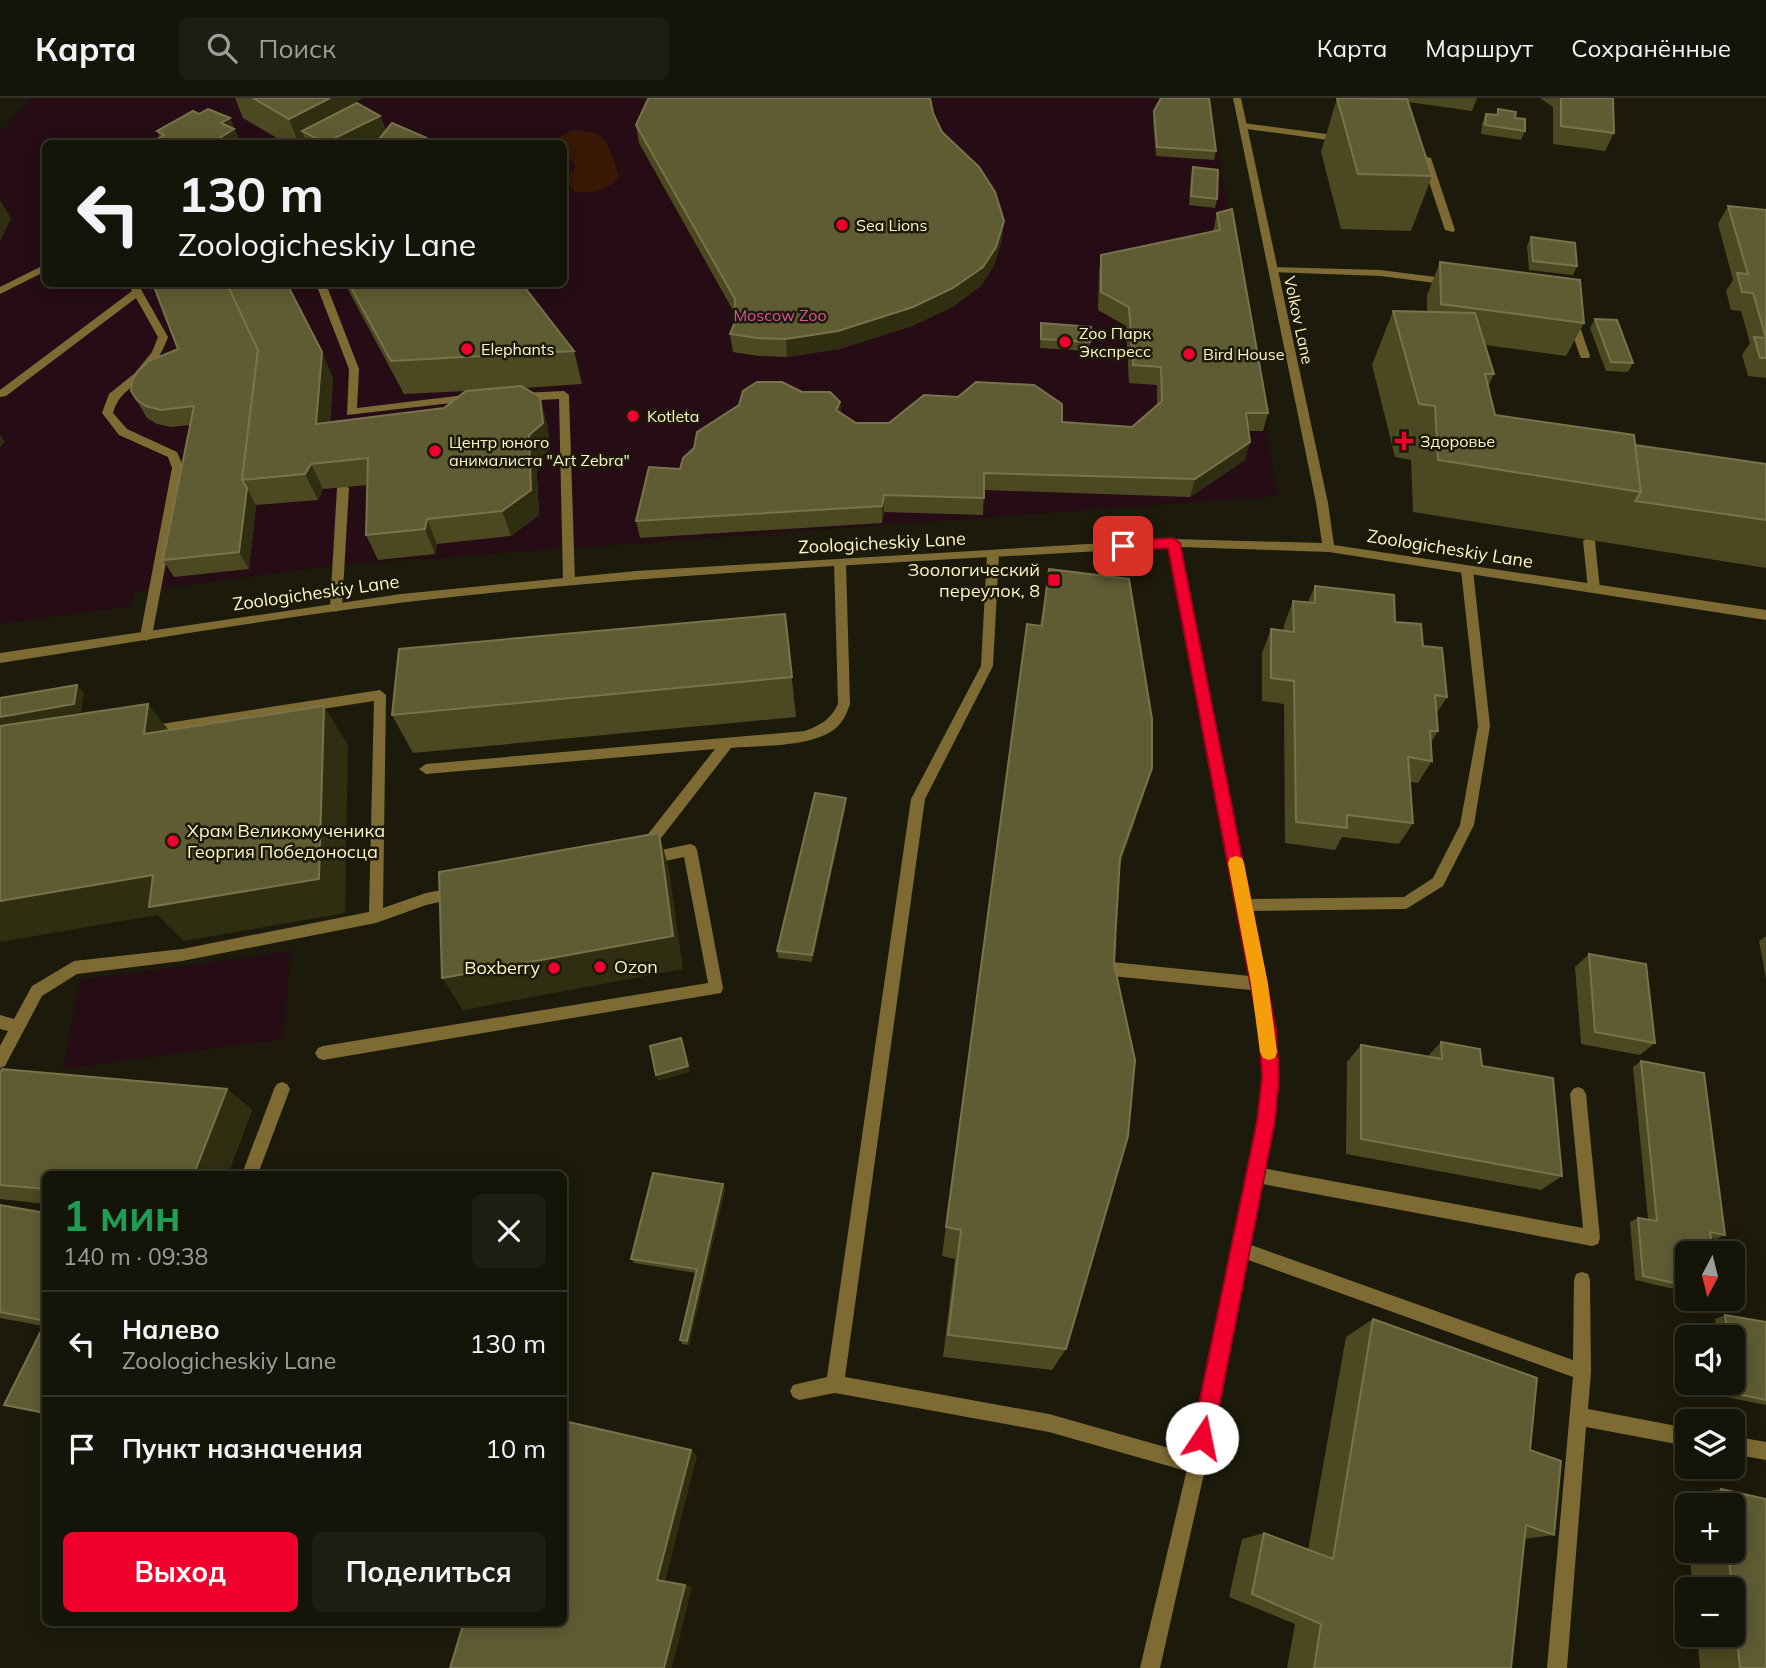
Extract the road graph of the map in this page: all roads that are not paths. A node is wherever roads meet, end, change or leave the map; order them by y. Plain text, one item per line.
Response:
1 (1237, 98) edge
2 (1243, 126) junction
3 (1357, 141) edge
4 (1423, 150) edge
5 (1450, 230) dead end
6 (42, 269) edge
7 (1273, 270) junction
8 (1459, 283) edge
9 (136, 287) edge
10 (322, 287) edge
11 (0, 291) edge
12 (1569, 308) edge
13 (1585, 356) edge
14 (2, 394) dead end
15 (515, 397) edge
16 (488, 398) edge
17 (344, 488) edge
18 (1590, 541) edge
19 (1173, 543) junction
20 (1329, 548) junction
21 (993, 554) junction
22 (840, 563) junction
23 (1467, 570) junction
24 (569, 581) junction
25 (1594, 589) junction
26 (336, 607) junction
27 (1766, 615) edge
28 (146, 636) junction
29 (0, 658) edge
30 (128, 734) edge
31 (727, 743) junction
32 (426, 769) edge
33 (478, 890) edge
34 (1244, 905) junction
35 (376, 917) junction
36 (1102, 968) edge
37 (1260, 984) junction
38 (0, 1023) edge
39 (18, 1027) junction
40 (323, 1053) dead end
41 (0, 1061) edge
42 (282, 1089) dead end
43 (1578, 1094) dead end
44 (251, 1171) edge
45 (1257, 1175) junction
46 (1240, 1248) junction
47 (1582, 1280) dead end
48 (1581, 1373) junction
49 (835, 1384) junction
50 (799, 1391) dead end
51 (1577, 1416) junction
52 (1675, 1435) edge
53 (1745, 1447) edge
54 (1766, 1451) edge
55 (1197, 1465) junction
56 (1150, 1668) edge
57 (1557, 1668) edge

1 - 2 street, Volkov Lane
2 - 3 street
2 - 7 street, Volkov Lane
4 - 5 street
6 - 11 street
7 - 8 street
7 - 20 street, Volkov Lane
9 - 14 street
9 - 28 street
10 - 16 street
12 - 13 street
15 - 24 street
17 - 26 street
18 - 25 street
19 - 20 street, Zoologicheskiy Lane
19 - 21 street, Zoologicheskiy Lane
19 - 34 street
20 - 23 street, Zoologicheskiy Lane
21 - 22 street, Zoologicheskiy Lane
21 - 49 street
22 - 24 street, Zoologicheskiy Lane
22 - 31 street
23 - 25 street, Zoologicheskiy Lane
23 - 34 street
24 - 26 street, Zoologicheskiy Lane
25 - 27 street, Zoologicheskiy Lane
26 - 28 street, Zoologicheskiy Lane
28 - 29 street, Zoologicheskiy Lane
30 - 35 street
31 - 32 street
31 - 40 street
33 - 35 street
34 - 37 street
35 - 39 street
36 - 37 street
37 - 45 street
38 - 39 street
39 - 41 street
42 - 44 street
43 - 45 street
45 - 46 street
46 - 48 street
46 - 55 street
47 - 48 street
48 - 51 street
49 - 50 street
49 - 55 street
51 - 52 street
51 - 57 street
53 - 54 street
55 - 56 street

